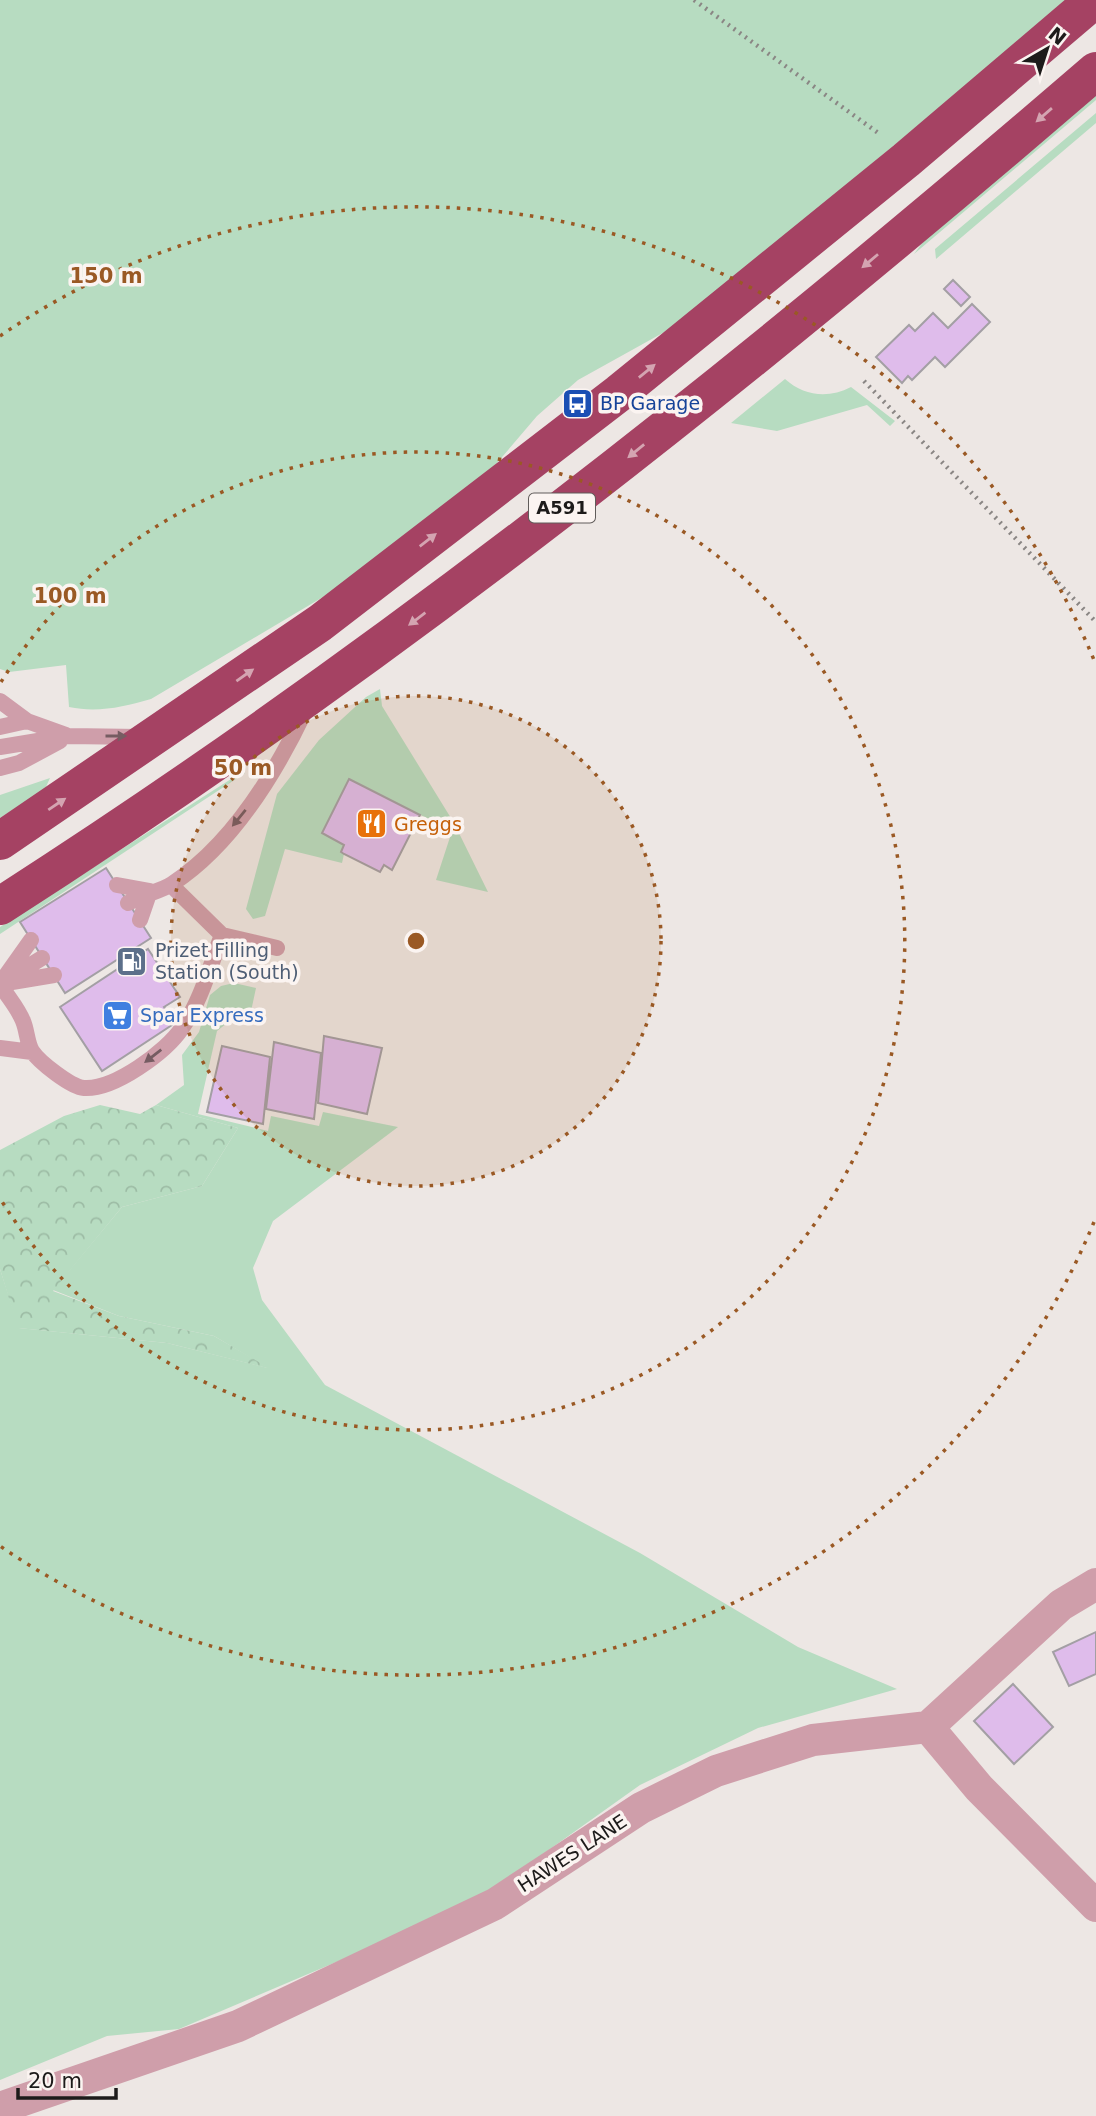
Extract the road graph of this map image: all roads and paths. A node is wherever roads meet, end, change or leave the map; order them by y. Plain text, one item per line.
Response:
1 (694, 0) edge
2 (1094, 0) edge
3 (1096, 71) edge
4 (884, 138) dead end
5 (864, 381) dead end
6 (1096, 622) edge
7 (312, 696) junction
8 (0, 701) edge
9 (27, 721) junction
10 (0, 727) edge
11 (68, 736) junction
12 (156, 737) junction
13 (0, 747) edge
14 (0, 768) edge
15 (0, 841) edge
16 (117, 885) dead end
17 (171, 885) junction
18 (150, 891) junction
19 (128, 902) dead end
20 (0, 906) edge
21 (140, 920) dead end
22 (222, 935) junction
23 (31, 940) dead end
24 (277, 948) dead end
25 (42, 958) dead end
26 (54, 975) dead end
27 (0, 984) edge
28 (0, 1048) edge
29 (32, 1052) junction
30 (1096, 1584) edge
31 (928, 1727) junction
32 (1096, 1906) edge
33 (0, 2108) edge

1 - 4 path
12 -> 2 highway, A591
3 -> 7 highway, A591
5 - 6 path
7 -> 17 lane
7 - 20 highway, A591
8 - 9 lane
9 - 10 lane
9 - 11 lane
11 -> 12 lane
11 - 13 lane
11 - 14 lane
15 -> 12 highway, A591
16 - 18 lane
17 - 18 lane
17 - 22 lane
18 - 19 lane
18 - 21 lane
22 - 24 lane
22 -> 29 lane
23 - 27 lane
25 - 27 lane
26 - 27 lane
27 - 29 lane
28 - 29 lane
30 - 31 street
31 - 32 street
31 - 33 street, HAWES LANE

